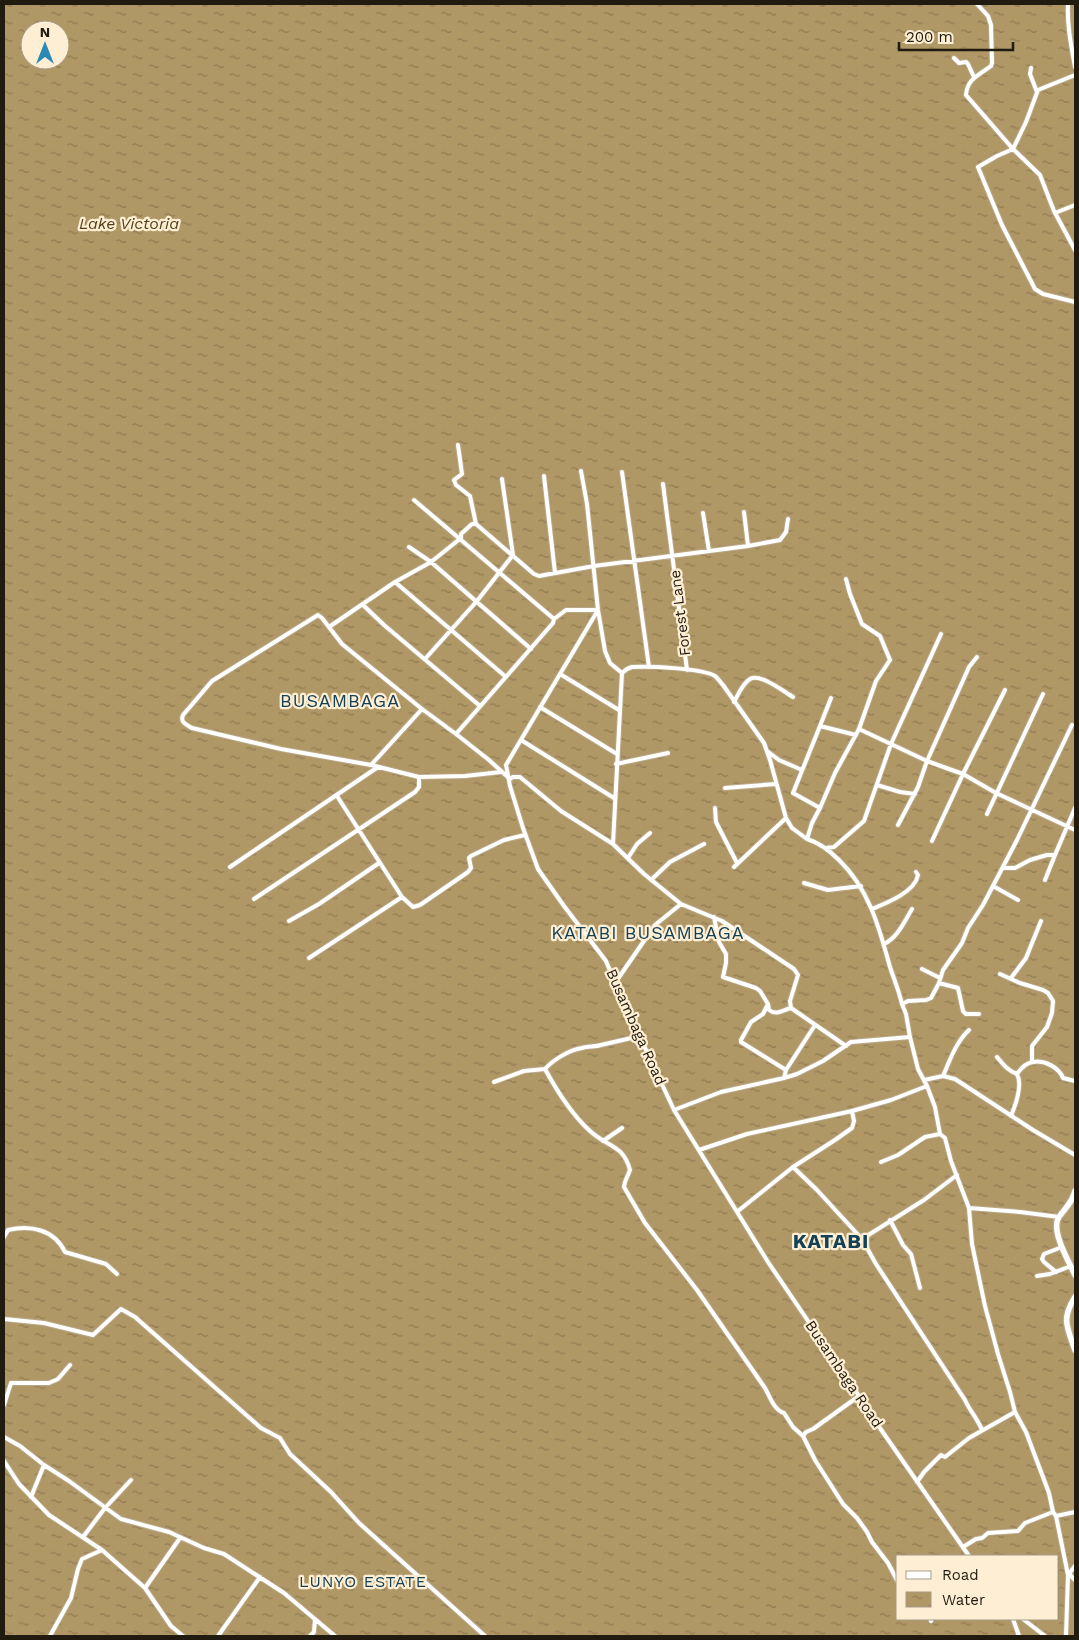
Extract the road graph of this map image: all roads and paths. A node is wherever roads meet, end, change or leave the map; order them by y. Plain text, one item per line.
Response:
1 (977, 4) edge
2 (1068, 4) edge
3 (1073, 43) edge
4 (954, 58) dead end
5 (1075, 60) edge
6 (1075, 67) edge
7 (1031, 68) dead end
8 (1075, 75) edge
9 (974, 77) junction
10 (1036, 92) junction
11 (1012, 150) junction
12 (1075, 205) edge
13 (1055, 213) junction
14 (1075, 250) edge
15 (1075, 302) edge
16 (458, 445) dead end
17 (581, 471) dead end
18 (622, 472) dead end
19 (544, 476) dead end
20 (502, 479) dead end
21 (663, 484) dead end
22 (414, 500) dead end
23 (744, 512) dead end
24 (703, 513) dead end
25 (788, 520) dead end
26 (476, 524) junction
27 (461, 538) junction
28 (748, 546) junction
29 (409, 547) dead end
30 (709, 551) junction
31 (513, 555) junction
32 (673, 555) junction
33 (634, 560) junction
34 (431, 562) junction
35 (594, 566) junction
36 (500, 573) junction
37 (556, 573) junction
38 (846, 579) dead end
39 (395, 582) junction
40 (477, 601) junction
41 (363, 605) junction
42 (598, 610) junction
43 (554, 619) junction
44 (329, 627) junction
45 (449, 630) junction
46 (941, 634) dead end
47 (531, 649) junction
48 (977, 657) dead end
49 (425, 658) junction
50 (649, 667) junction
51 (687, 670) junction
52 (622, 673) junction
53 (560, 674) junction
54 (506, 678) junction
55 (1005, 690) dead end
56 (1043, 694) dead end
57 (793, 697) dead end
58 (831, 698) dead end
59 (734, 702) junction
60 (480, 706) junction
61 (540, 708) junction
62 (422, 709) junction
63 (619, 710) junction
64 (820, 726) junction
65 (1072, 726) dead end
66 (859, 729) junction
67 (456, 734) junction
68 (856, 735) junction
69 (521, 740) junction
70 (891, 744) junction
71 (766, 750) junction
72 (617, 754) junction
73 (668, 754) dead end
74 (927, 761) junction
75 (616, 764) junction
76 (371, 765) junction
77 (378, 767) junction
78 (802, 770) junction
79 (501, 772) junction
80 (963, 774) junction
81 (419, 777) junction
82 (510, 779) junction
83 (776, 784) junction
84 (877, 785) junction
85 (725, 788) dead end
86 (996, 793) junction
87 (915, 794) junction
88 (337, 796) junction
89 (614, 798) junction
90 (715, 808) dead end
91 (820, 808) junction
92 (1075, 808) edge
93 (1033, 810) junction
94 (987, 814) dead end
95 (786, 818) junction
96 (898, 825) dead end
97 (1066, 827) junction
98 (359, 830) junction
99 (1075, 830) edge
100 (650, 833) dead end
101 (525, 835) junction
102 (807, 838) junction
103 (932, 841) dead end
104 (613, 844) junction
105 (704, 844) dead end
106 (826, 848) junction
107 (1055, 854) junction
108 (628, 858) junction
109 (380, 863) junction
110 (737, 863) junction
111 (230, 867) dead end
112 (734, 867) dead end
113 (1003, 868) junction
114 (916, 872) dead end
115 (651, 880) junction
116 (1046, 880) dead end
117 (804, 883) dead end
118 (861, 886) junction
119 (992, 886) junction
120 (402, 896) junction
121 (254, 899) dead end
122 (1018, 900) dead end
123 (682, 904) junction
124 (912, 908) dead end
125 (872, 909) junction
126 (714, 917) junction
127 (289, 921) dead end
128 (1041, 921) dead end
129 (884, 944) junction
130 (309, 958) dead end
131 (922, 969) dead end
132 (1000, 974) dead end
133 (940, 978) junction
134 (1011, 978) junction
135 (615, 983) junction
136 (939, 983) junction
137 (768, 1004) junction
138 (902, 1004) junction
139 (791, 1008) junction
140 (979, 1014) dead end
141 (815, 1025) junction
142 (969, 1030) dead end
143 (640, 1036) junction
144 (910, 1037) junction
145 (846, 1046) junction
146 (998, 1057) dead end
147 (1032, 1062) junction
148 (544, 1069) junction
149 (786, 1070) junction
150 (1017, 1074) junction
151 (942, 1076) junction
152 (784, 1078) junction
153 (924, 1080) junction
154 (1075, 1080) edge
155 (494, 1082) dead end
156 (927, 1086) junction
157 (674, 1110) junction
158 (852, 1111) junction
159 (1011, 1116) junction
160 (622, 1128) dead end
161 (940, 1134) junction
162 (603, 1141) junction
163 (699, 1150) junction
164 (1075, 1155) edge
165 (881, 1162) dead end
166 (792, 1167) junction
167 (957, 1175) junction
168 (1075, 1191) edge
169 (969, 1208) junction
170 (738, 1211) junction
171 (1059, 1217) junction
172 (890, 1220) junction
173 (4, 1237) edge
174 (862, 1239) junction
175 (1062, 1247) junction
176 (1071, 1266) junction
177 (1056, 1272) junction
178 (117, 1274) dead end
179 (1075, 1275) edge
180 (1037, 1276) dead end
181 (920, 1288) dead end
182 (1075, 1297) edge
183 (4, 1319) edge
184 (1075, 1350) edge
185 (70, 1365) dead end
186 (859, 1396) junction
187 (4, 1405) edge
188 (1015, 1412) junction
189 (982, 1430) junction
190 (803, 1436) junction
191 (4, 1437) edge
192 (4, 1461) edge
193 (44, 1465) junction
194 (5, 1467) edge
195 (131, 1480) dead end
196 (917, 1482) junction
197 (31, 1497) junction
198 (105, 1508) junction
199 (1075, 1512) edge
200 (1054, 1514) junction
201 (83, 1537) junction
202 (180, 1538) junction
203 (963, 1547) junction
204 (102, 1550) junction
205 (968, 1555) edge
206 (1075, 1566) edge
207 (1068, 1574) junction
208 (260, 1577) junction
209 (896, 1578) edge
210 (1075, 1580) edge
211 (145, 1588) junction
212 (315, 1619) junction
213 (1013, 1620) edge
214 (1024, 1620) edge
215 (50, 1636) edge
216 (183, 1636) edge
217 (218, 1636) edge
218 (310, 1636) edge
219 (335, 1636) edge
220 (485, 1636) edge
221 (1020, 1636) edge
222 (1046, 1636) edge
223 (1066, 1636) edge

1 - 9 street
2 - 3 street
3 - 5 street
4 - 9 street
5 - 6 street
7 - 10 street
8 - 10 street
9 - 11 street
10 - 11 street
11 - 13 street
11 - 15 street
12 - 13 street
13 - 14 street
16 - 26 street
17 - 35 street
18 - 33 street
19 - 37 street
20 - 31 street
21 - 32 street, Forest Lane
22 - 27 street
23 - 28 street
24 - 30 street
25 - 28 street
26 - 27 street
26 - 31 street
27 - 34 street
27 - 36 street
28 - 30 street
29 - 34 street
30 - 32 street
31 - 36 street
31 - 37 street
32 - 33 street
32 - 51 street, Forest Lane
33 - 35 street
33 - 50 street
34 - 39 street
34 - 40 street
35 - 37 street
35 - 42 street
36 - 40 street
36 - 43 street
38 - 66 street
39 - 41 street
39 - 45 street
40 - 45 street
40 - 47 street
41 - 44 street
41 - 49 street
42 - 43 street
42 - 52 street
42 - 53 street, Busambaga Road
43 - 47 street
44 - 62 street
44 - 76 street
45 - 49 street
45 - 54 street
46 - 70 street
47 - 54 street
48 - 74 street
49 - 60 street
50 - 51 street
50 - 52 street
51 - 59 street
52 - 63 street
53 - 61 street, Busambaga Road
53 - 63 street
54 - 60 street
55 - 80 street
56 - 86 street
57 - 59 street
58 - 64 street
59 - 71 street
60 - 67 street
61 - 69 street, Busambaga Road
61 - 72 street
62 - 67 street
62 - 76 street
63 - 72 street
64 - 68 street
64 - 78 street
65 - 93 street
66 - 68 street
66 - 70 street
67 - 79 street
68 - 91 street
69 - 82 street, Busambaga Road
69 - 89 street
70 - 74 street
70 - 84 street
71 - 78 street
71 - 83 street
72 - 75 street
73 - 75 street
74 - 80 street
74 - 87 street
75 - 89 street
76 - 77 street
77 - 81 street
77 - 88 street
78 - 91 street
79 - 81 street
79 - 82 street
80 - 86 street
80 - 103 street
81 - 98 street
82 - 101 street, Busambaga Road
82 - 104 street
83 - 85 street
83 - 95 street
84 - 87 street
84 - 106 street
86 - 93 street
86 - 94 street
87 - 96 street
88 - 98 street
88 - 111 street
89 - 104 street
90 - 110 street
91 - 102 street
92 - 97 street
93 - 97 street
93 - 113 street
95 - 102 street
95 - 110 street
97 - 99 street
97 - 107 street
98 - 109 street
98 - 121 street
100 - 108 street
101 - 120 street
101 - 135 street, Busambaga Road
102 - 106 street
104 - 108 street
105 - 115 street
106 - 118 street
107 - 113 street
107 - 116 street
108 - 115 street
109 - 120 street
109 - 127 street
110 - 112 street
113 - 119 street
114 - 125 street
115 - 123 street
117 - 118 street
118 - 125 street
119 - 122 street
119 - 133 street
120 - 130 street
123 - 126 street
123 - 135 street
124 - 129 street
125 - 129 street
126 - 137 street
126 - 139 street
128 - 134 street
129 - 138 street
131 - 133 street
132 - 134 street
133 - 136 street
134 - 147 street
135 - 143 street, Busambaga Road
136 - 138 street
136 - 140 street
137 - 139 street
137 - 149 street
138 - 144 street
139 - 141 street
141 - 145 street
141 - 149 street
142 - 151 street
143 - 148 street
143 - 157 street, Busambaga Road
144 - 145 street
144 - 153 street
145 - 152 street
146 - 150 street
147 - 150 street
147 - 154 street
148 - 155 street
148 - 162 street
149 - 152 street
150 - 159 street
151 - 153 street
151 - 159 street
152 - 157 street
153 - 156 street
156 - 158 street
156 - 161 street
157 - 163 street, Busambaga Road
158 - 163 street
158 - 166 street
159 - 164 street
160 - 162 street
161 - 165 street
161 - 167 street
162 - 190 street
163 - 170 street, Busambaga Road
166 - 170 street
166 - 174 street
167 - 169 street
167 - 172 street
168 - 171 street
169 - 171 street
169 - 188 street
170 - 186 street, Busambaga Road
171 - 175 street
172 - 174 street
172 - 181 street
173 - 178 street
174 - 189 street
175 - 176 street
175 - 177 street
176 - 177 street
176 - 179 street
177 - 180 street
182 - 184 street
183 - 220 street
185 - 187 street
186 - 190 street
186 - 196 street, Busambaga Road
188 - 189 street
188 - 200 street
189 - 196 street
190 - 209 street
191 - 193 street
192 - 194 street
193 - 197 street
193 - 198 street
194 - 197 street
195 - 198 street
196 - 203 street, Busambaga Road
197 - 201 street
198 - 201 street
198 - 202 street
199 - 200 street
200 - 203 street
200 - 207 street
201 - 204 street
202 - 208 street
202 - 211 street
203 - 205 street, Busambaga Road
204 - 211 street
204 - 215 street
206 - 207 street
207 - 210 street
207 - 223 street
208 - 212 street
208 - 217 street
211 - 216 street
212 - 218 street
212 - 219 street
213 - 221 street
214 - 222 street

